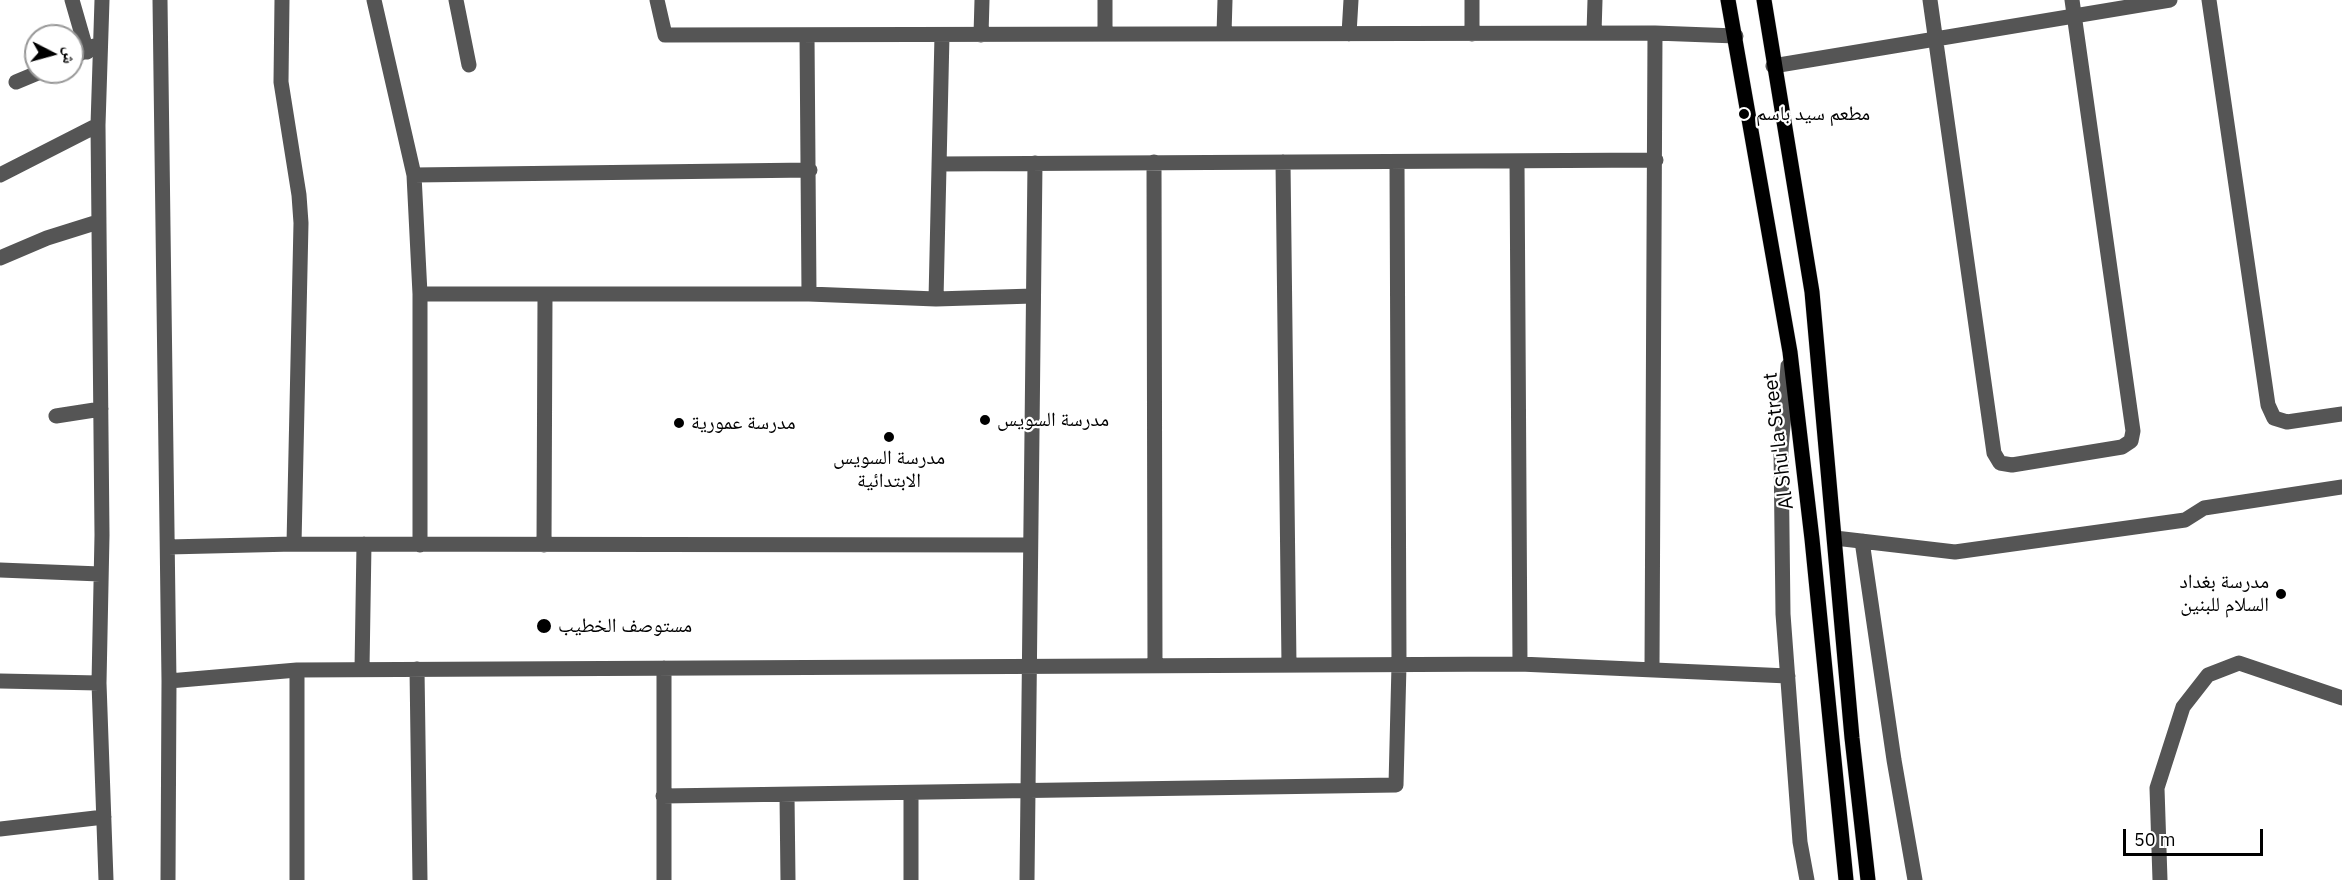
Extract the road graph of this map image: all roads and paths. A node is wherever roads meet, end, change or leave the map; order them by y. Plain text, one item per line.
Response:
1 (72, 0) edge
2 (102, 0) edge
3 (160, 0) edge
4 (282, 0) edge
5 (374, 0) edge
6 (456, 0) edge
7 (657, 0) edge
8 (982, 0) edge
9 (1105, 0) edge
10 (1225, 0) edge
11 (1351, 0) edge
12 (1472, 0) edge
13 (1594, 0) edge
14 (1728, 0) edge
15 (1764, 0) edge
16 (1930, 0) edge
17 (2072, 0) edge
18 (2170, 0) edge
19 (2209, 0) edge
20 (2075, 16) junction
21 (1594, 33) junction
22 (1655, 33) junction
23 (1105, 34) junction
24 (1224, 34) junction
25 (1349, 34) junction
26 (1472, 34) junction
27 (807, 35) junction
28 (942, 35) junction
29 (981, 35) junction
30 (1736, 36) junction
31 (1936, 39) junction
32 (102, 41) junction
33 (87, 52) junction
34 (84, 53) edge
35 (469, 65) dead end
36 (1773, 66) junction
37 (24, 79) edge
38 (16, 82) dead end
39 (98, 125) junction
40 (1656, 160) junction
41 (1517, 161) junction
42 (1154, 162) junction
43 (1283, 162) junction
44 (1397, 162) junction
45 (1035, 163) junction
46 (939, 164) junction
47 (810, 170) junction
48 (0, 175) edge
49 (414, 175) junction
50 (98, 222) junction
51 (0, 258) edge
52 (420, 294) junction
53 (809, 294) junction
54 (545, 296) junction
55 (1033, 296) junction
56 (936, 299) junction
57 (1790, 352) junction
58 (101, 408) junction
59 (2342, 414) edge
60 (56, 416) dead end
61 (2342, 487) edge
62 (1835, 538) junction
63 (1862, 541) junction
64 (294, 544) junction
65 (364, 544) junction
66 (420, 544) junction
67 (544, 545) junction
68 (1030, 545) junction
69 (168, 547) junction
70 (0, 570) edge
71 (100, 574) junction
72 (1520, 664) junction
73 (1289, 665) junction
74 (1400, 665) junction
75 (1029, 666) junction
76 (1155, 666) junction
77 (664, 668) junction
78 (362, 669) junction
79 (417, 669) junction
80 (1652, 669) junction
81 (297, 670) junction
82 (1788, 676) junction
83 (0, 681) edge
84 (169, 681) junction
85 (99, 683) junction
86 (2342, 698) edge
87 (1027, 791) junction
88 (911, 794) junction
89 (788, 795) junction
90 (663, 796) junction
91 (104, 817) junction
92 (0, 829) edge
93 (106, 880) edge
94 (168, 880) edge
95 (297, 880) edge
96 (420, 880) edge
97 (664, 880) edge
98 (788, 880) edge
99 (912, 880) edge
100 (1027, 880) edge
101 (1807, 880) edge
102 (1846, 880) edge
103 (1868, 880) edge
104 (1915, 880) edge
105 (2160, 880) edge

1 - 33 street
2 - 32 street
3 - 69 street
4 - 64 street
5 - 49 street
6 - 35 street
7 - 27 street
8 - 29 street
9 - 23 street
10 - 24 street
11 - 25 street
12 - 26 street
13 - 21 street
14 - 30 main road, Al Shu'la Street
15 - 36 main road
16 - 31 street
17 - 20 street
18 - 20 street
19 - 59 street
20 - 31 street
20 - 31 street
21 - 22 street
21 - 26 street
22 - 30 street
22 - 40 street
23 - 24 street
23 - 29 street
24 - 25 street
25 - 26 street
27 - 28 street
27 - 47 street
28 - 29 street
28 - 46 street
30 - 57 main road, Al Shu'la Street
31 - 36 street
32 - 33 street
32 - 39 street
33 - 34 street
36 - 62 main road
37 - 38 street
39 - 48 street
39 - 50 street
40 - 41 street
40 - 80 street
41 - 44 street
41 - 72 street
42 - 43 street
42 - 45 street
42 - 76 street
43 - 44 street
43 - 73 street
44 - 74 street
45 - 46 street
45 - 55 street
46 - 56 street
47 - 49 street
47 - 53 street
49 - 52 street
50 - 51 street
50 - 58 street
52 - 54 street
52 - 66 street
53 - 54 street
53 - 56 street
54 - 67 street
55 - 56 street
55 - 68 street
57 - 82 street
57 - 102 main road, Al Shu'la Street
58 - 60 street
58 - 71 street
61 - 63 street
62 - 63 street
62 - 103 main road
63 - 104 street
64 - 65 street
64 - 69 street
65 - 66 street
65 - 78 street
66 - 67 street
67 - 68 street
68 - 75 street
69 - 84 street
70 - 71 street
71 - 85 street
72 - 74 street
72 - 80 street
73 - 74 street
73 - 76 street
74 - 87 street
75 - 76 street
75 - 77 street
75 - 87 street
77 - 79 street
77 - 90 street
78 - 79 street
78 - 81 street
79 - 96 street
80 - 82 street
81 - 84 street
81 - 95 street
82 - 101 street
83 - 85 street
84 - 94 street
85 - 91 street
86 - 105 street
87 - 88 street
87 - 100 street
88 - 89 street
88 - 99 street
89 - 90 street
89 - 98 street
90 - 97 street
91 - 92 street
91 - 93 street

